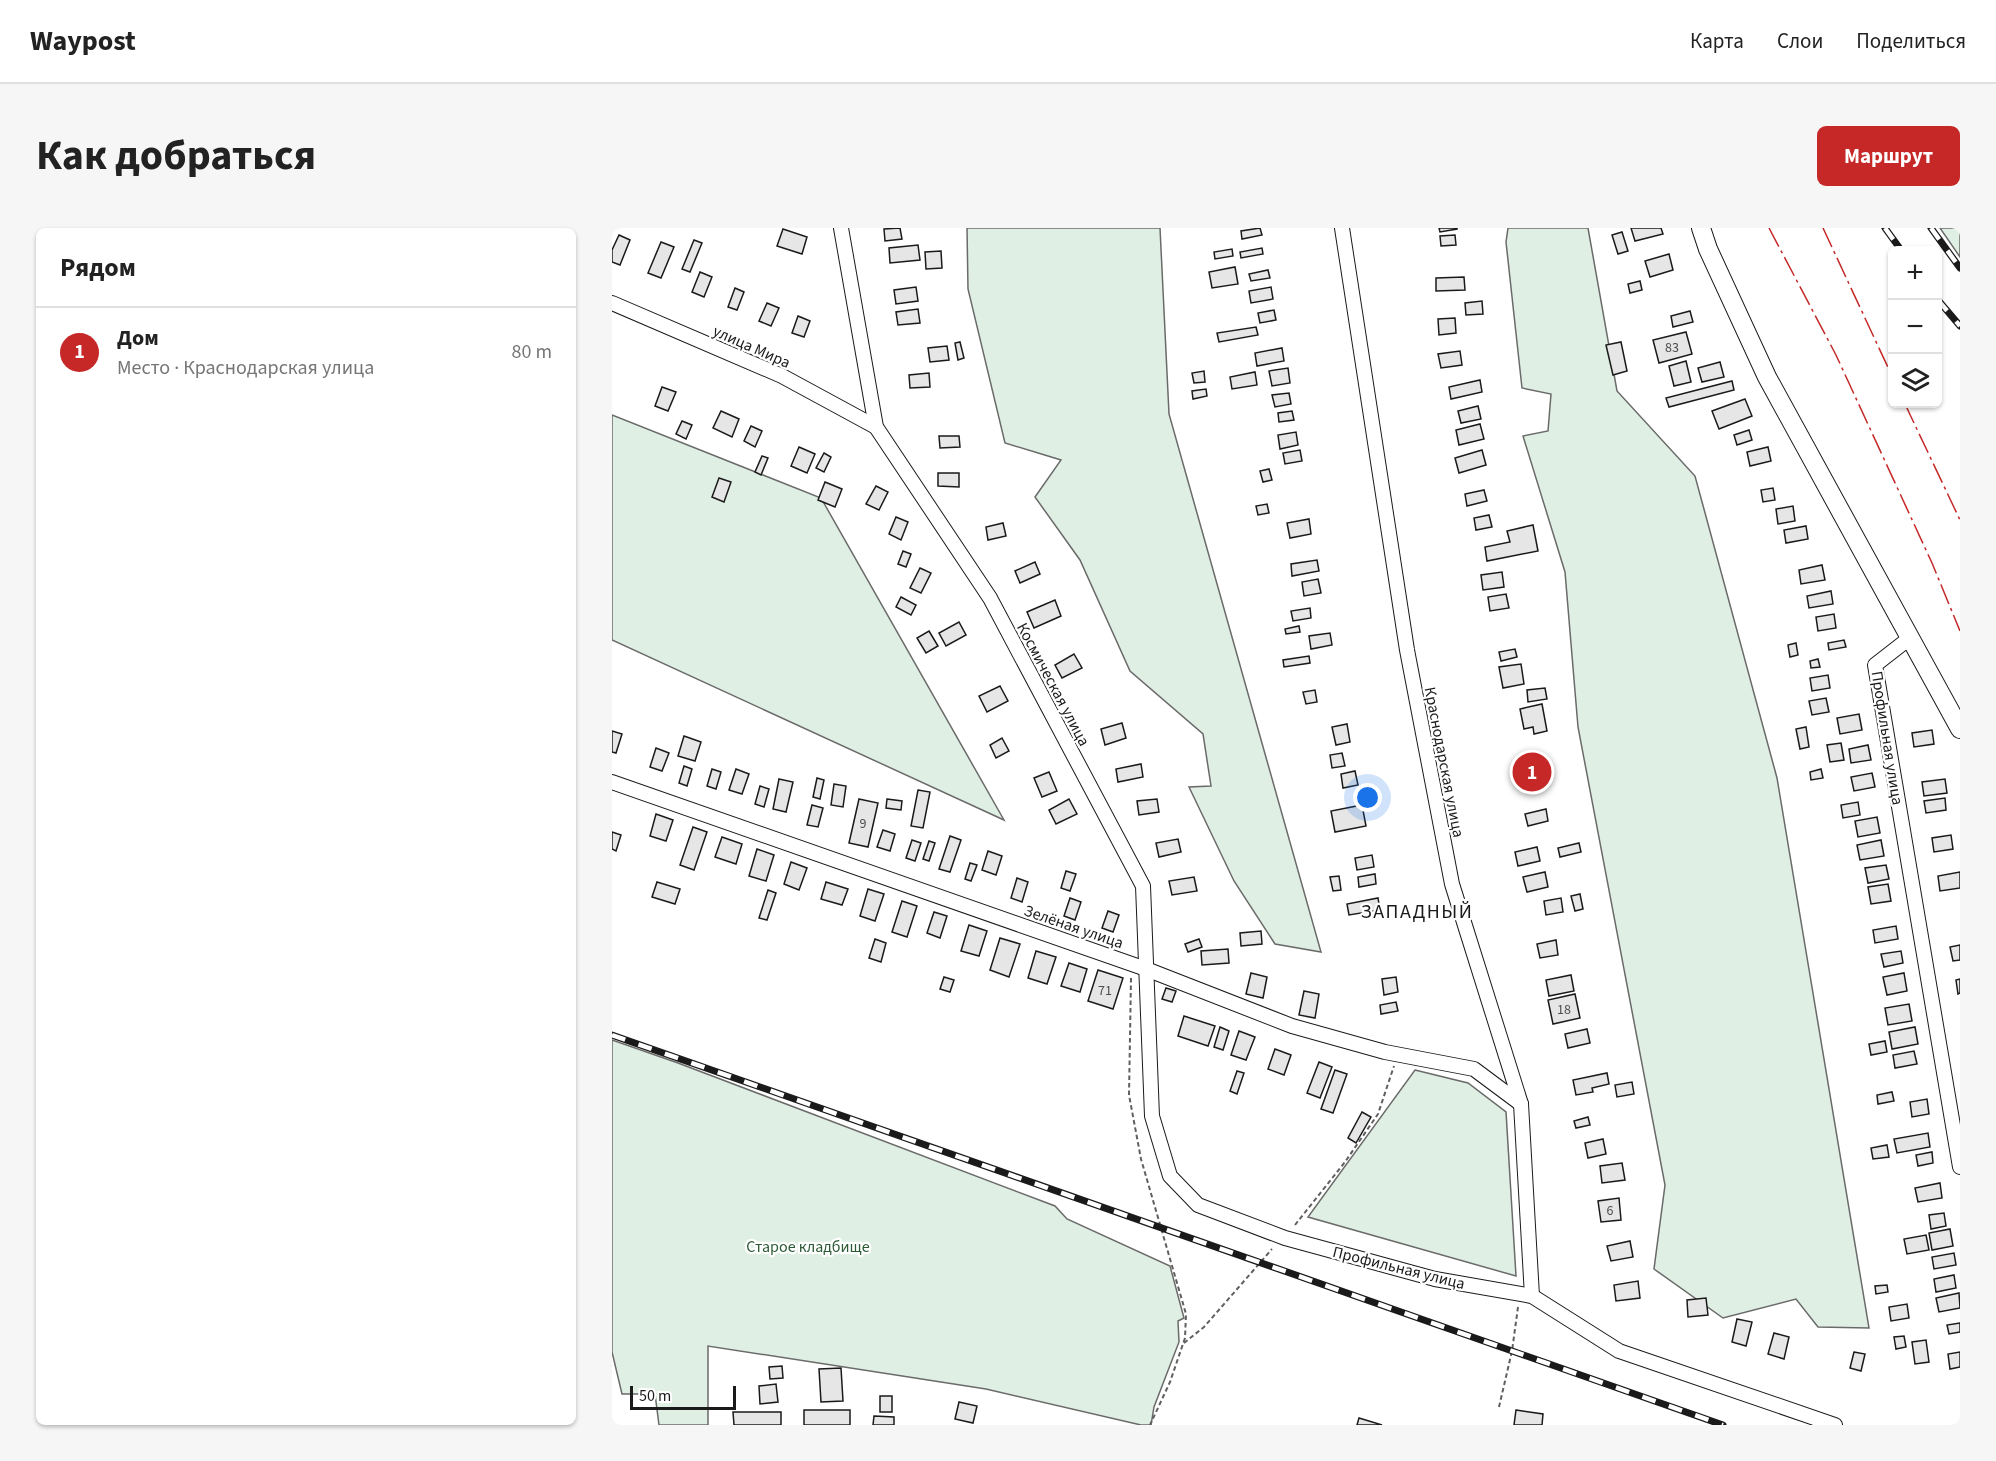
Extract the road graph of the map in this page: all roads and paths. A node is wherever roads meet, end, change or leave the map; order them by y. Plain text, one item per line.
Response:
1 (841, 228) edge
2 (1342, 228) edge
3 (1701, 228) edge
4 (612, 303) edge
5 (876, 427) junction
6 (1911, 636) junction
7 (1960, 729) edge
8 (612, 782) edge
9 (1131, 963) junction
10 (1146, 969) junction
11 (1398, 1054) junction
12 (1521, 1104) junction
13 (1960, 1167) edge
14 (1170, 1176) joint
15 (1285, 1238) junction
16 (1526, 1294) junction
17 (1182, 1345) junction
18 (1498, 1407) dead end
19 (1149, 1425) edge
20 (1834, 1425) edge

1 - 5 street, Космическая улица
2 - 12 street, Краснодарская улица
3 - 6 main road
4 - 5 street, улица Мира
5 - 10 street, Космическая улица
6 - 7 main road
6 - 13 street, Профильная улица
8 - 9 street, Зелёная улица
9 - 10 street, Зелёная улица
9 - 17 path
10 - 11 street, Зелёная улица
10 - 14 street, Космическая улица
11 - 12 street, Зелёная улица
11 - 15 path
12 - 16 street, Краснодарская улица
14 - 15 street, Профильная улица
15 - 16 street, Профильная улица
15 - 17 path
16 - 18 path
16 - 20 street, Профильная улица
17 - 19 path

